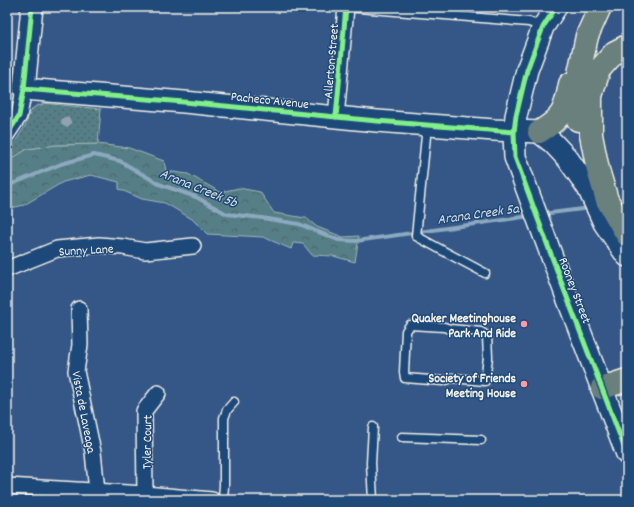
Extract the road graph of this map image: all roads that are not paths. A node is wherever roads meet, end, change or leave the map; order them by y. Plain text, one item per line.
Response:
1 (32, 7) edge
2 (346, 7) edge
3 (556, 7) edge
4 (593, 7) edge
5 (600, 7) edge
6 (543, 27) junction
7 (627, 46) edge
8 (24, 89) junction
9 (336, 117) junction
10 (427, 125) junction
11 (514, 132) junction
12 (539, 132) junction
13 (7, 134) edge
14 (588, 188) junction
15 (627, 235) edge
16 (193, 246) dead end
17 (627, 256) edge
18 (7, 269) edge
19 (485, 273) dead end
20 (79, 309) dead end
21 (627, 380) edge
22 (485, 381) joint
23 (602, 388) junction
24 (627, 388) edge
25 (158, 393) dead end
26 (234, 402) dead end
27 (373, 427) dead end
28 (402, 437) dead end
29 (481, 440) dead end
30 (627, 454) edge
31 (7, 486) edge
32 (92, 494) edge
33 (145, 494) junction
34 (212, 500) edge
35 (223, 500) edge
36 (373, 500) edge

1 - 8 street
2 - 6 lane
2 - 9 street, Allerton Street
3 - 6 street, Rooney Street
4 - 12 highway
5 - 14 highway
6 - 11 street, Rooney Street
7 - 15 highway
8 - 9 street, Pacheco Avenue
8 - 13 street
9 - 10 street, Pacheco Avenue
10 - 11 street, Pacheco Avenue
10 - 19 lane
11 - 12 street, Pacheco Avenue
11 - 23 street, Rooney Street
12 - 14 street
14 - 17 street
16 - 18 street, Sunny Lane
20 - 32 street, Vista de Laveaga
21 - 23 highway
22 - 22 lane
23 - 24 highway
23 - 30 street, Rooney Street
25 - 33 street, Tyler Court
26 - 35 lane
27 - 36 lane
28 - 29 lane
31 - 32 street
32 - 33 street
33 - 34 street

